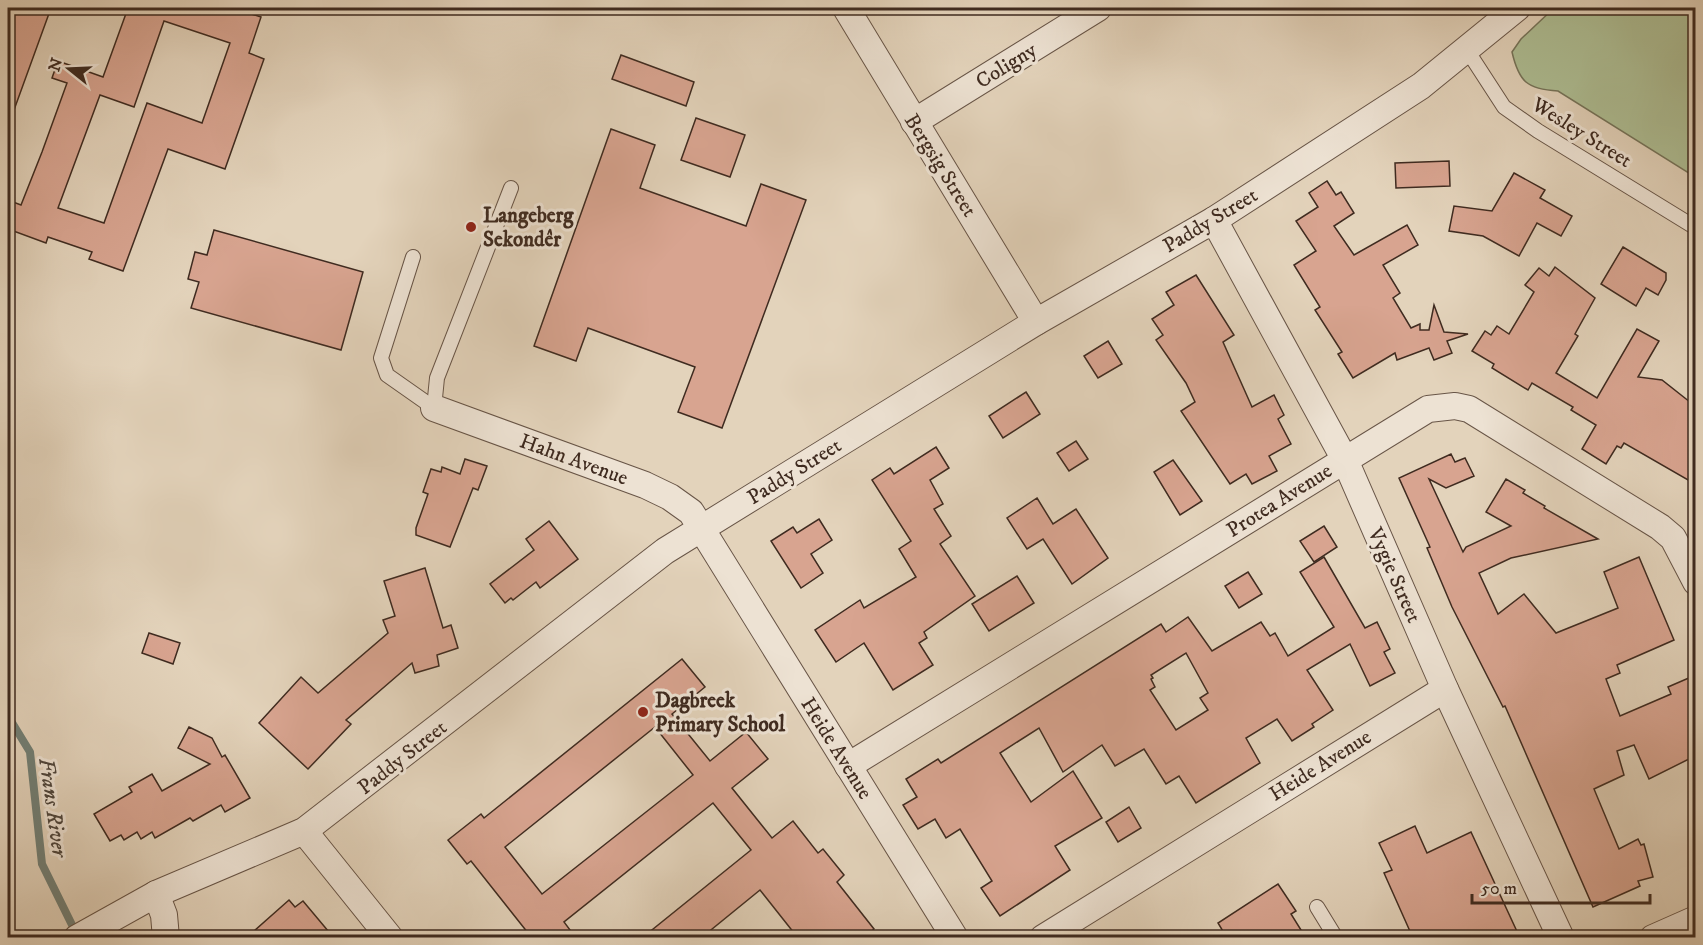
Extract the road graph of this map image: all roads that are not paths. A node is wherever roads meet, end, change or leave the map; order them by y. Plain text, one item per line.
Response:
1 (846, 8) edge
2 (1098, 8) edge
3 (1517, 8) edge
4 (1467, 50) junction
5 (914, 122) junction
6 (511, 188) dead end
7 (1214, 220) junction
8 (1695, 228) edge
9 (413, 257) dead end
10 (1036, 322) junction
11 (434, 408) junction
12 (1345, 460) junction
13 (701, 528) junction
14 (1695, 582) edge
15 (1445, 689) junction
16 (848, 766) junction
17 (304, 831) junction
18 (156, 894) junction
19 (1317, 907) dead end
20 (1695, 919) edge
21 (77, 938) edge
22 (166, 938) edge
23 (390, 938) edge
24 (955, 938) edge
25 (1043, 938) edge
26 (1336, 938) edge
27 (1561, 938) edge
28 (1653, 938) edge

1 - 5 street, Bergsig Street
2 - 5 street, Coligny
3 - 4 street, Paddy Street
4 - 7 street, Paddy Street
4 - 8 lane, Wesley Street
5 - 10 street, Bergsig Street
6 - 11 lane
7 - 10 street, Paddy Street
7 - 12 street, Vygie Street
9 - 11 lane
10 - 13 street, Paddy Street
11 - 13 street, Hahn Avenue
12 - 14 street, Protea Avenue
12 - 15 street, Vygie Street
12 - 16 street, Protea Avenue
13 - 16 street, Heide Avenue
13 - 17 street, Paddy Street
15 - 25 street, Heide Avenue
15 - 27 street, Vygie Street
16 - 24 street, Heide Avenue
17 - 18 street, Paddy Street
17 - 23 street
18 - 21 street, Paddy Street
18 - 22 street
19 - 26 lane
20 - 28 street

